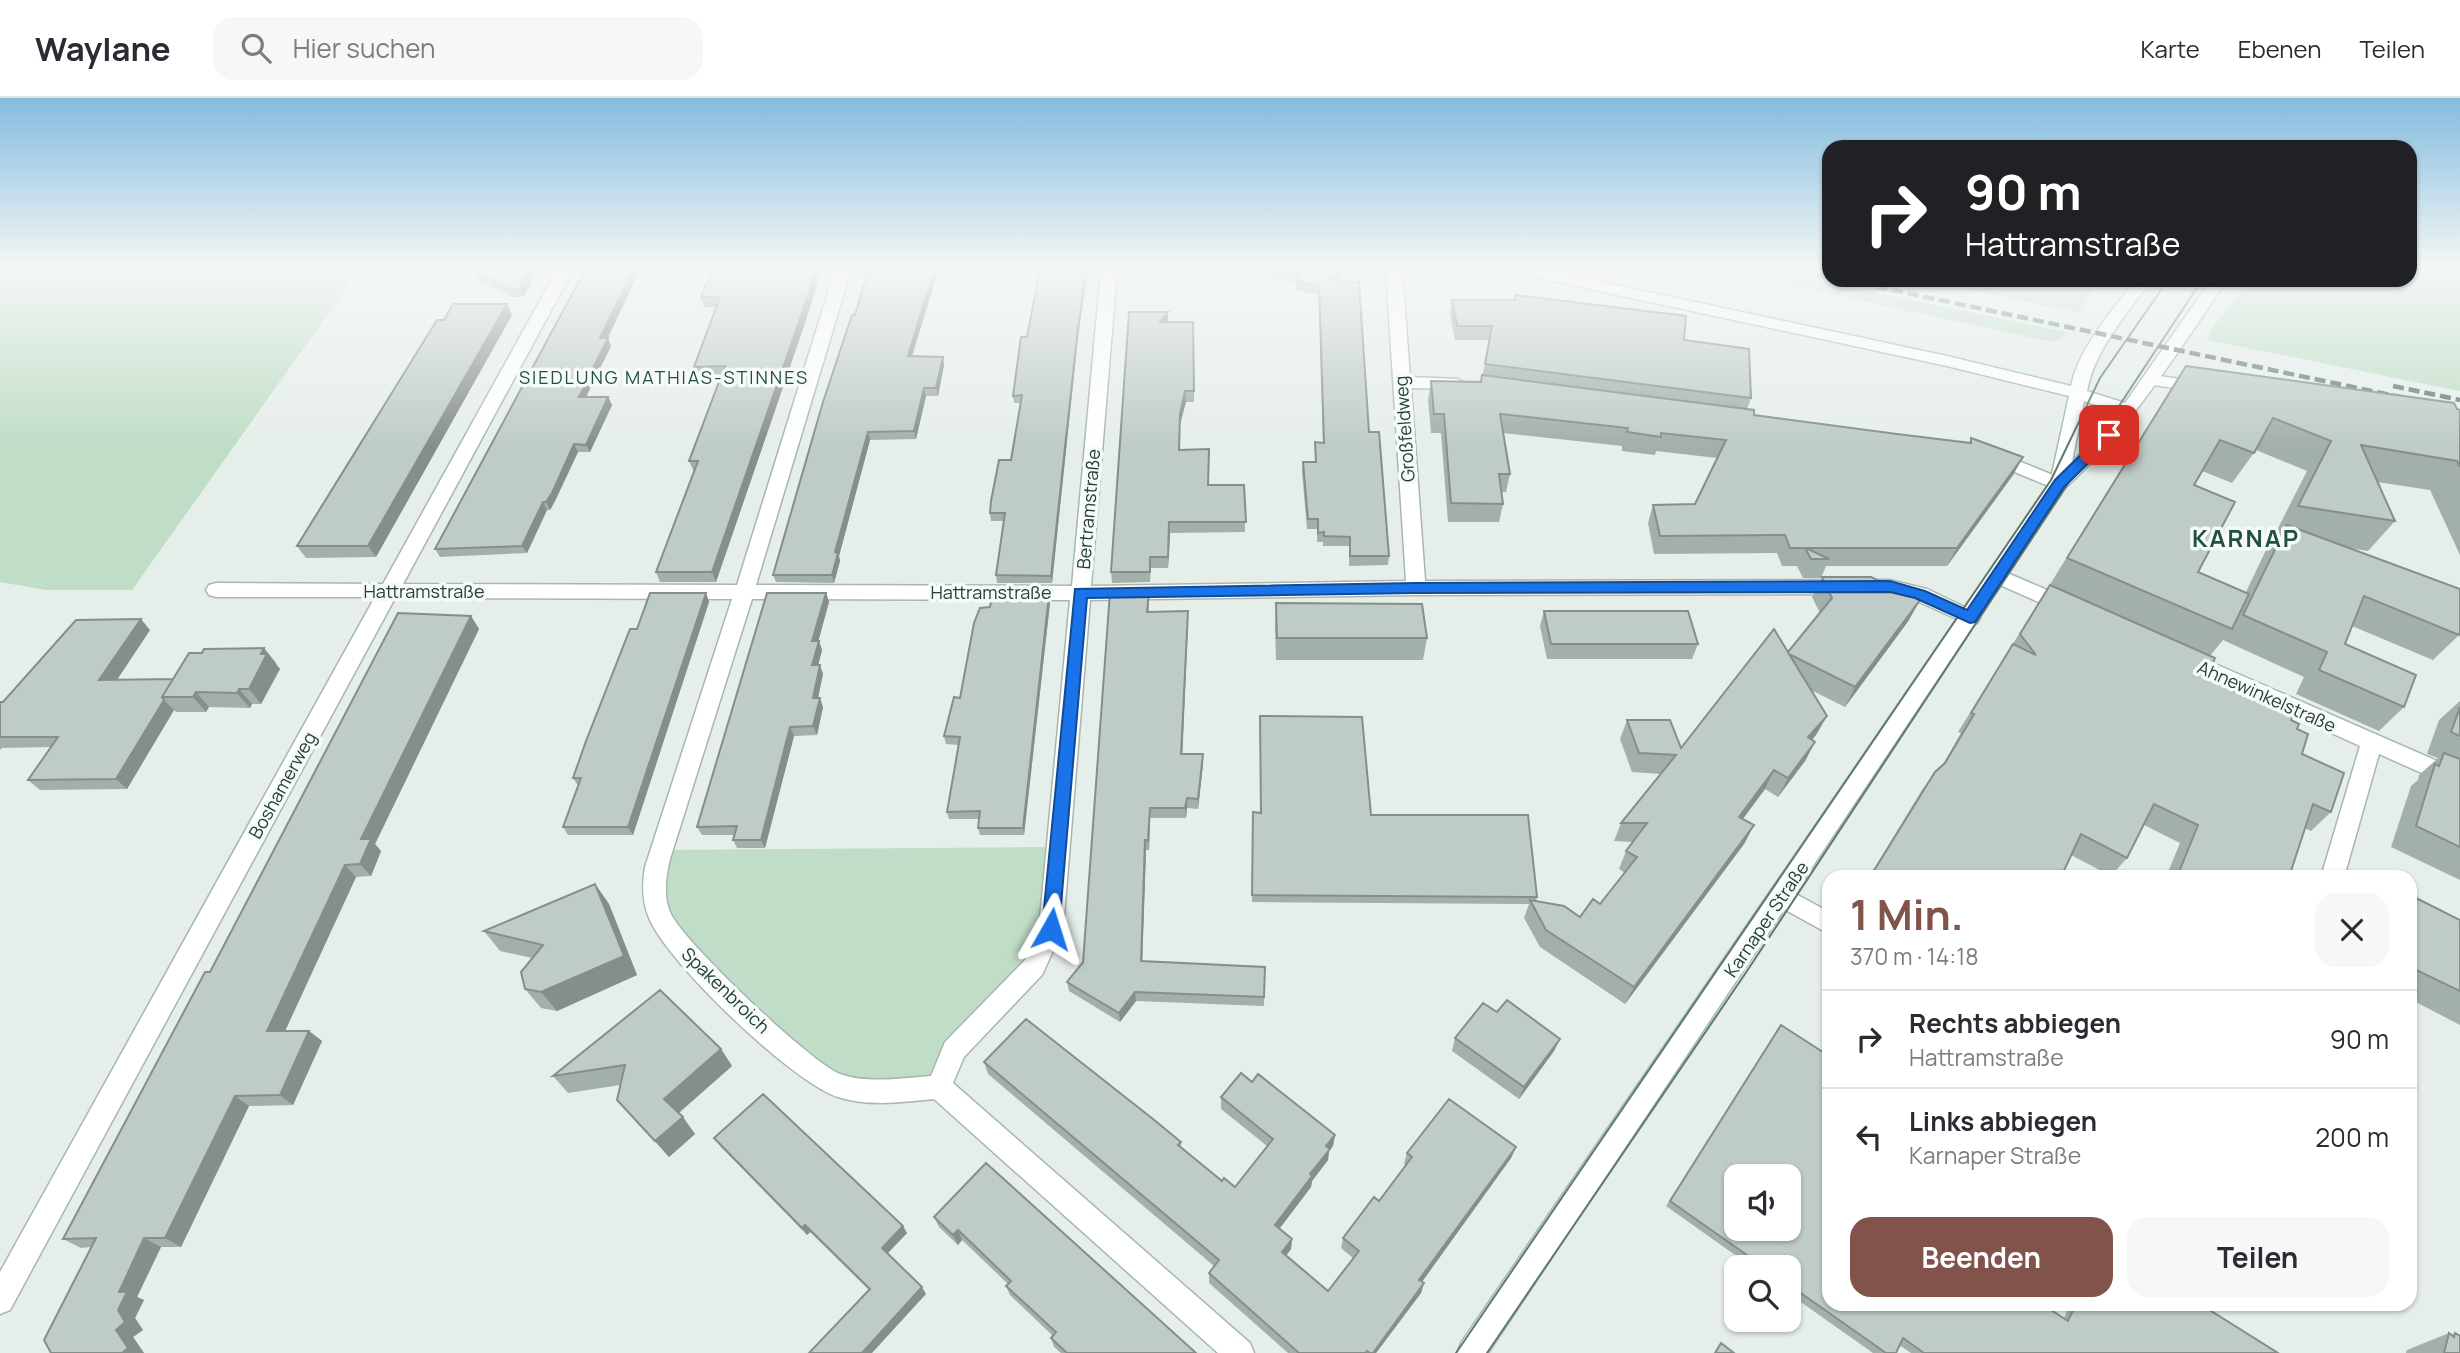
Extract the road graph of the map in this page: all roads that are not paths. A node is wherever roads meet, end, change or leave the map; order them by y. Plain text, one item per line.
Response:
1 (533, 329) edge
2 (825, 329) edge
3 (1104, 329) edge
4 (1398, 329) edge
5 (1797, 329) edge
6 (2108, 329) edge
7 (2186, 329) edge
8 (2152, 380) junction
9 (1401, 382) junction
10 (1476, 385) edge
11 (2221, 390) edge
12 (2076, 393) junction
13 (2127, 409) junction
14 (1974, 451) edge
15 (2059, 484) junction
16 (1998, 576) junction
17 (1416, 588) junction
18 (216, 590) dead end
19 (745, 590) junction
20 (388, 592) junction
21 (1080, 593) junction
22 (2085, 615) edge
23 (1970, 618) junction
24 (2172, 654) edge
25 (2372, 743) junction
26 (2460, 781) edge
27 (2334, 870) edge
28 (1781, 896) junction
29 (1822, 919) edge
30 (939, 1087) junction
31 (0, 1300) edge
32 (1240, 1353) edge
33 (1471, 1353) edge

1 - 20 street, Boshamerweg
2 - 19 street, Spakenbroich
3 - 21 street, Bertramstraße
4 - 9 street, Großfeldweg
5 - 12 street
6 - 12 street, Karnaper Straße
7 - 8 street, Karnaper Straße
8 - 11 street
8 - 13 street, Karnaper Straße
9 - 10 street
9 - 17 street, Großfeldweg
12 - 13 street
12 - 15 street, Karnaper Straße
13 - 15 street, Karnaper Straße
14 - 15 street
15 - 16 street, Karnaper Straße
16 - 22 street
16 - 23 street, Karnaper Straße
17 - 21 street, Hattramstraße
17 - 23 street, Hattramstraße
18 - 20 street, Hattramstraße
19 - 20 street, Hattramstraße
19 - 21 street, Hattramstraße
19 - 30 street, Spakenbroich
20 - 31 street, Boshamerweg
21 - 30 street, Bertramstraße
23 - 28 street, Karnaper Straße
24 - 25 street, Ahnewinkelstraße
25 - 26 street, Ahnewinkelstraße
25 - 27 street
28 - 29 street
28 - 33 street, Karnaper Straße
30 - 32 street

